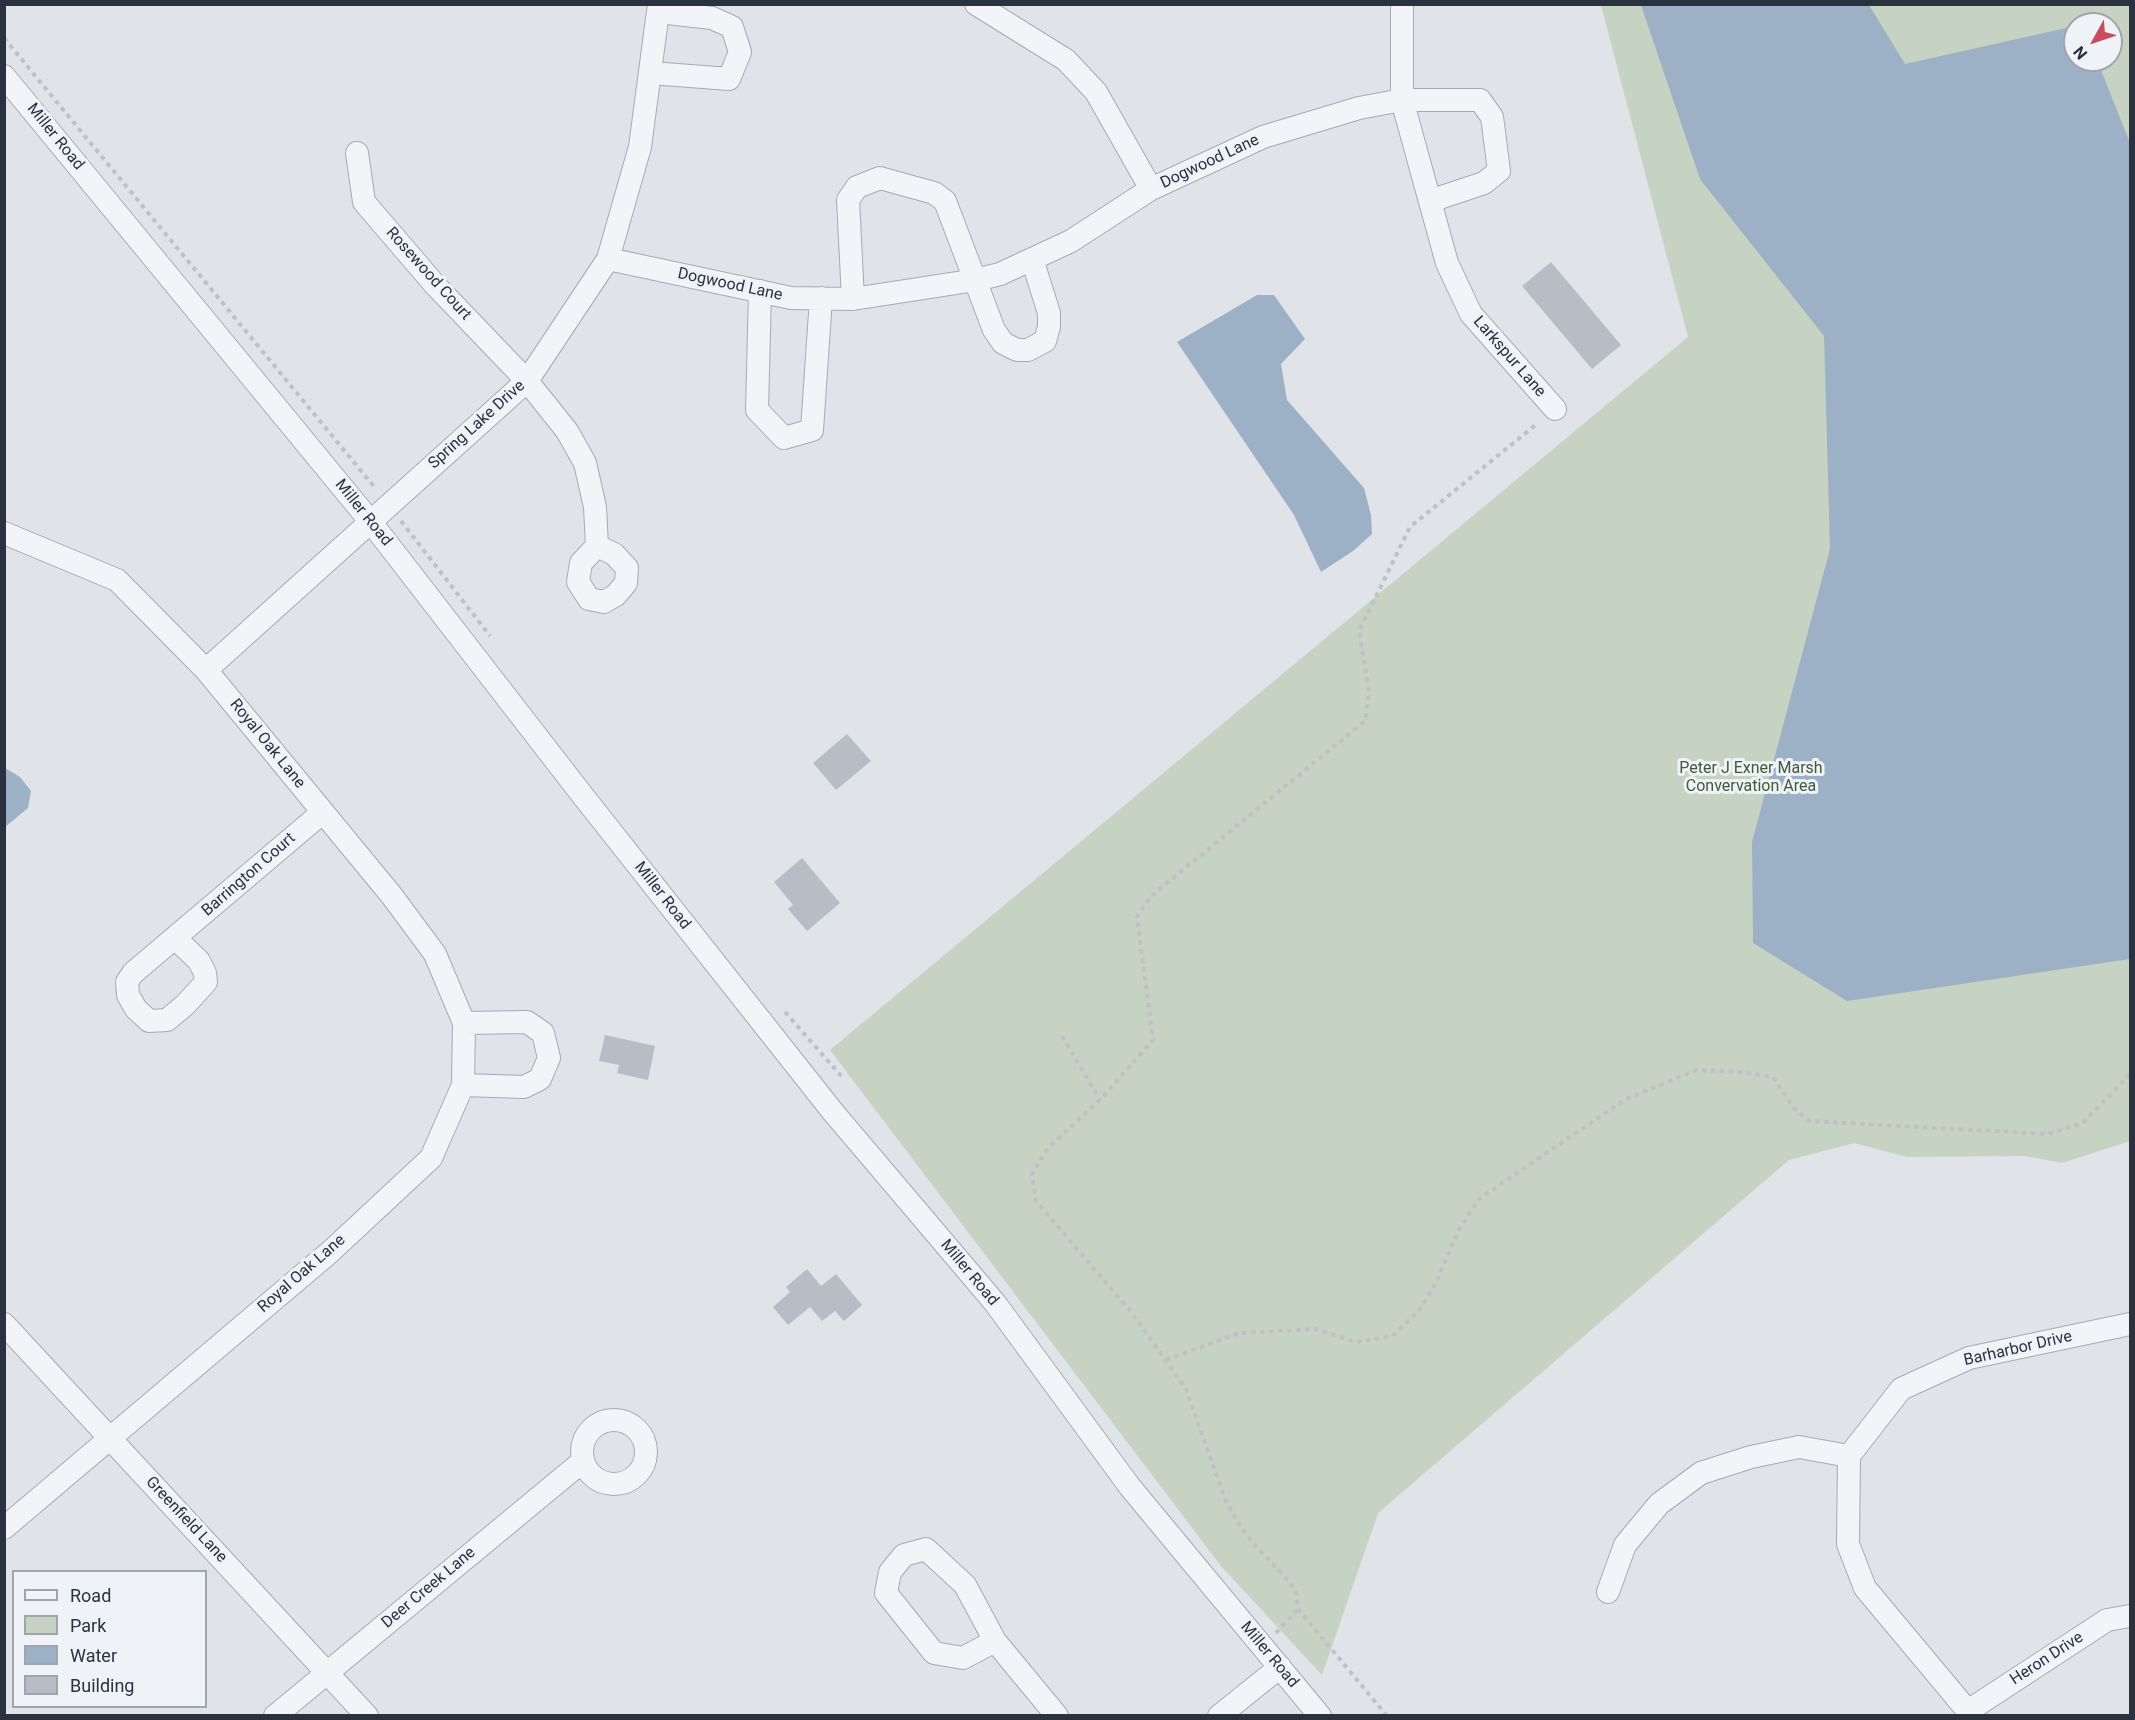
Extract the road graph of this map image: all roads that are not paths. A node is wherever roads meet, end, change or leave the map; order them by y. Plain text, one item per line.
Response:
1 (976, 4) edge
2 (1402, 4) edge
3 (659, 8) edge
4 (651, 73) junction
5 (4, 76) edge
6 (1402, 100) junction
7 (357, 153) dead end
8 (1151, 189) junction
9 (1430, 201) junction
10 (608, 259) junction
11 (1032, 259) junction
12 (976, 280) junction
13 (760, 291) junction
14 (821, 298) junction
15 (853, 299) junction
16 (527, 381) junction
17 (1555, 409) road end
18 (370, 521) junction
19 (4, 533) edge
20 (597, 546) dead end
21 (206, 670) junction
22 (323, 812) junction
23 (175, 938) dead end
24 (464, 1023) junction
25 (463, 1085) junction
26 (4, 1324) edge
27 (2130, 1324) edge
28 (109, 1438) junction
29 (1849, 1456) junction
30 (583, 1461) dead end
31 (4, 1528) edge
32 (1608, 1592) dead end
33 (2130, 1616) edge
34 (995, 1641) junction
35 (1280, 1667) junction
36 (327, 1672) junction
37 (1309, 1712) edge
38 (1970, 1713) edge
39 (275, 1716) edge
40 (368, 1716) edge
41 (1057, 1716) edge
42 (1219, 1716) edge

1 - 8 street
2 - 6 street, Larkspur Lane
3 - 4 street, Spring Lake Drive
3 - 4 street
4 - 10 street, Spring Lake Drive
5 - 18 street, Miller Road
6 - 8 street, Dogwood Lane
6 - 9 street, Larkspur Lane
6 - 9 street
7 - 16 street, Rosewood Court
8 - 11 street, Dogwood Lane
9 - 17 street, Larkspur Lane
10 - 13 street, Dogwood Lane
10 - 16 street, Spring Lake Drive
11 - 12 street, Dogwood Lane
11 - 12 street
12 - 15 street, Dogwood Lane
12 - 15 street
13 - 14 street, Dogwood Lane
13 - 14 street
14 - 15 street, Dogwood Lane
16 - 18 street, Spring Lake Drive
16 - 20 street, Rosewood Court
18 - 21 street, Spring Lake Drive
18 - 35 street, Miller Road
19 - 21 street, Royal Oak Lane
21 - 22 street, Royal Oak Lane
22 - 23 street, Barrington Court
22 - 24 street, Royal Oak Lane
24 - 25 street, Royal Oak Lane
24 - 25 street
25 - 28 street, Royal Oak Lane
26 - 28 street, Greenfield Lane
27 - 29 street, Barharbor Drive
28 - 31 street, Royal Oak Lane
28 - 36 street, Greenfield Lane
29 - 32 street
29 - 38 street
30 - 36 street, Deer Creek Lane
33 - 38 street, Heron Drive
34 - 34 street
34 - 41 street
35 - 37 street, Miller Road
35 - 42 street
36 - 39 street, Deer Creek Lane
36 - 40 street, Greenfield Lane

